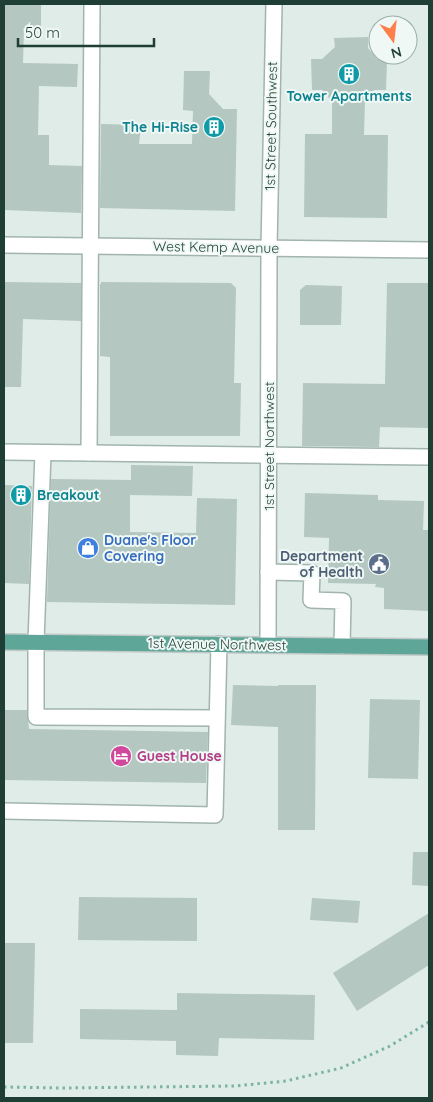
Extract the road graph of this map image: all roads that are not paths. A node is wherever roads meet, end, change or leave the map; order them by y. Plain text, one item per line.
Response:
1 (92, 4) edge
2 (274, 4) edge
3 (4, 245) edge
4 (90, 246) junction
5 (269, 248) junction
6 (429, 250) edge
7 (4, 452) edge
8 (43, 452) junction
9 (89, 453) junction
10 (268, 455) junction
11 (429, 457) edge
12 (268, 572) junction
13 (4, 642) edge
14 (36, 642) junction
15 (219, 644) junction
16 (268, 645) junction
17 (342, 646) junction
18 (429, 647) edge
19 (217, 718) junction
20 (4, 811) edge

1 - 4 street
2 - 5 street, 1st Street Southwest
3 - 4 street, West Kemp Avenue
4 - 5 street, West Kemp Avenue
4 - 9 street
5 - 6 street, West Kemp Avenue
5 - 10 street, 1st Street Northwest
7 - 8 street
8 - 9 street
8 - 14 street
9 - 10 street
10 - 11 street
10 - 12 street, 1st Street Northwest
12 - 16 street, 1st Street Northwest
12 - 17 street
13 - 14 main road, 1st Avenue Northwest
14 - 15 main road, 1st Avenue Northwest
14 - 19 street
15 - 16 main road, 1st Avenue Northwest
15 - 19 street
16 - 17 main road, 1st Avenue Northwest
17 - 18 main road, 1st Avenue Northwest
19 - 20 street

